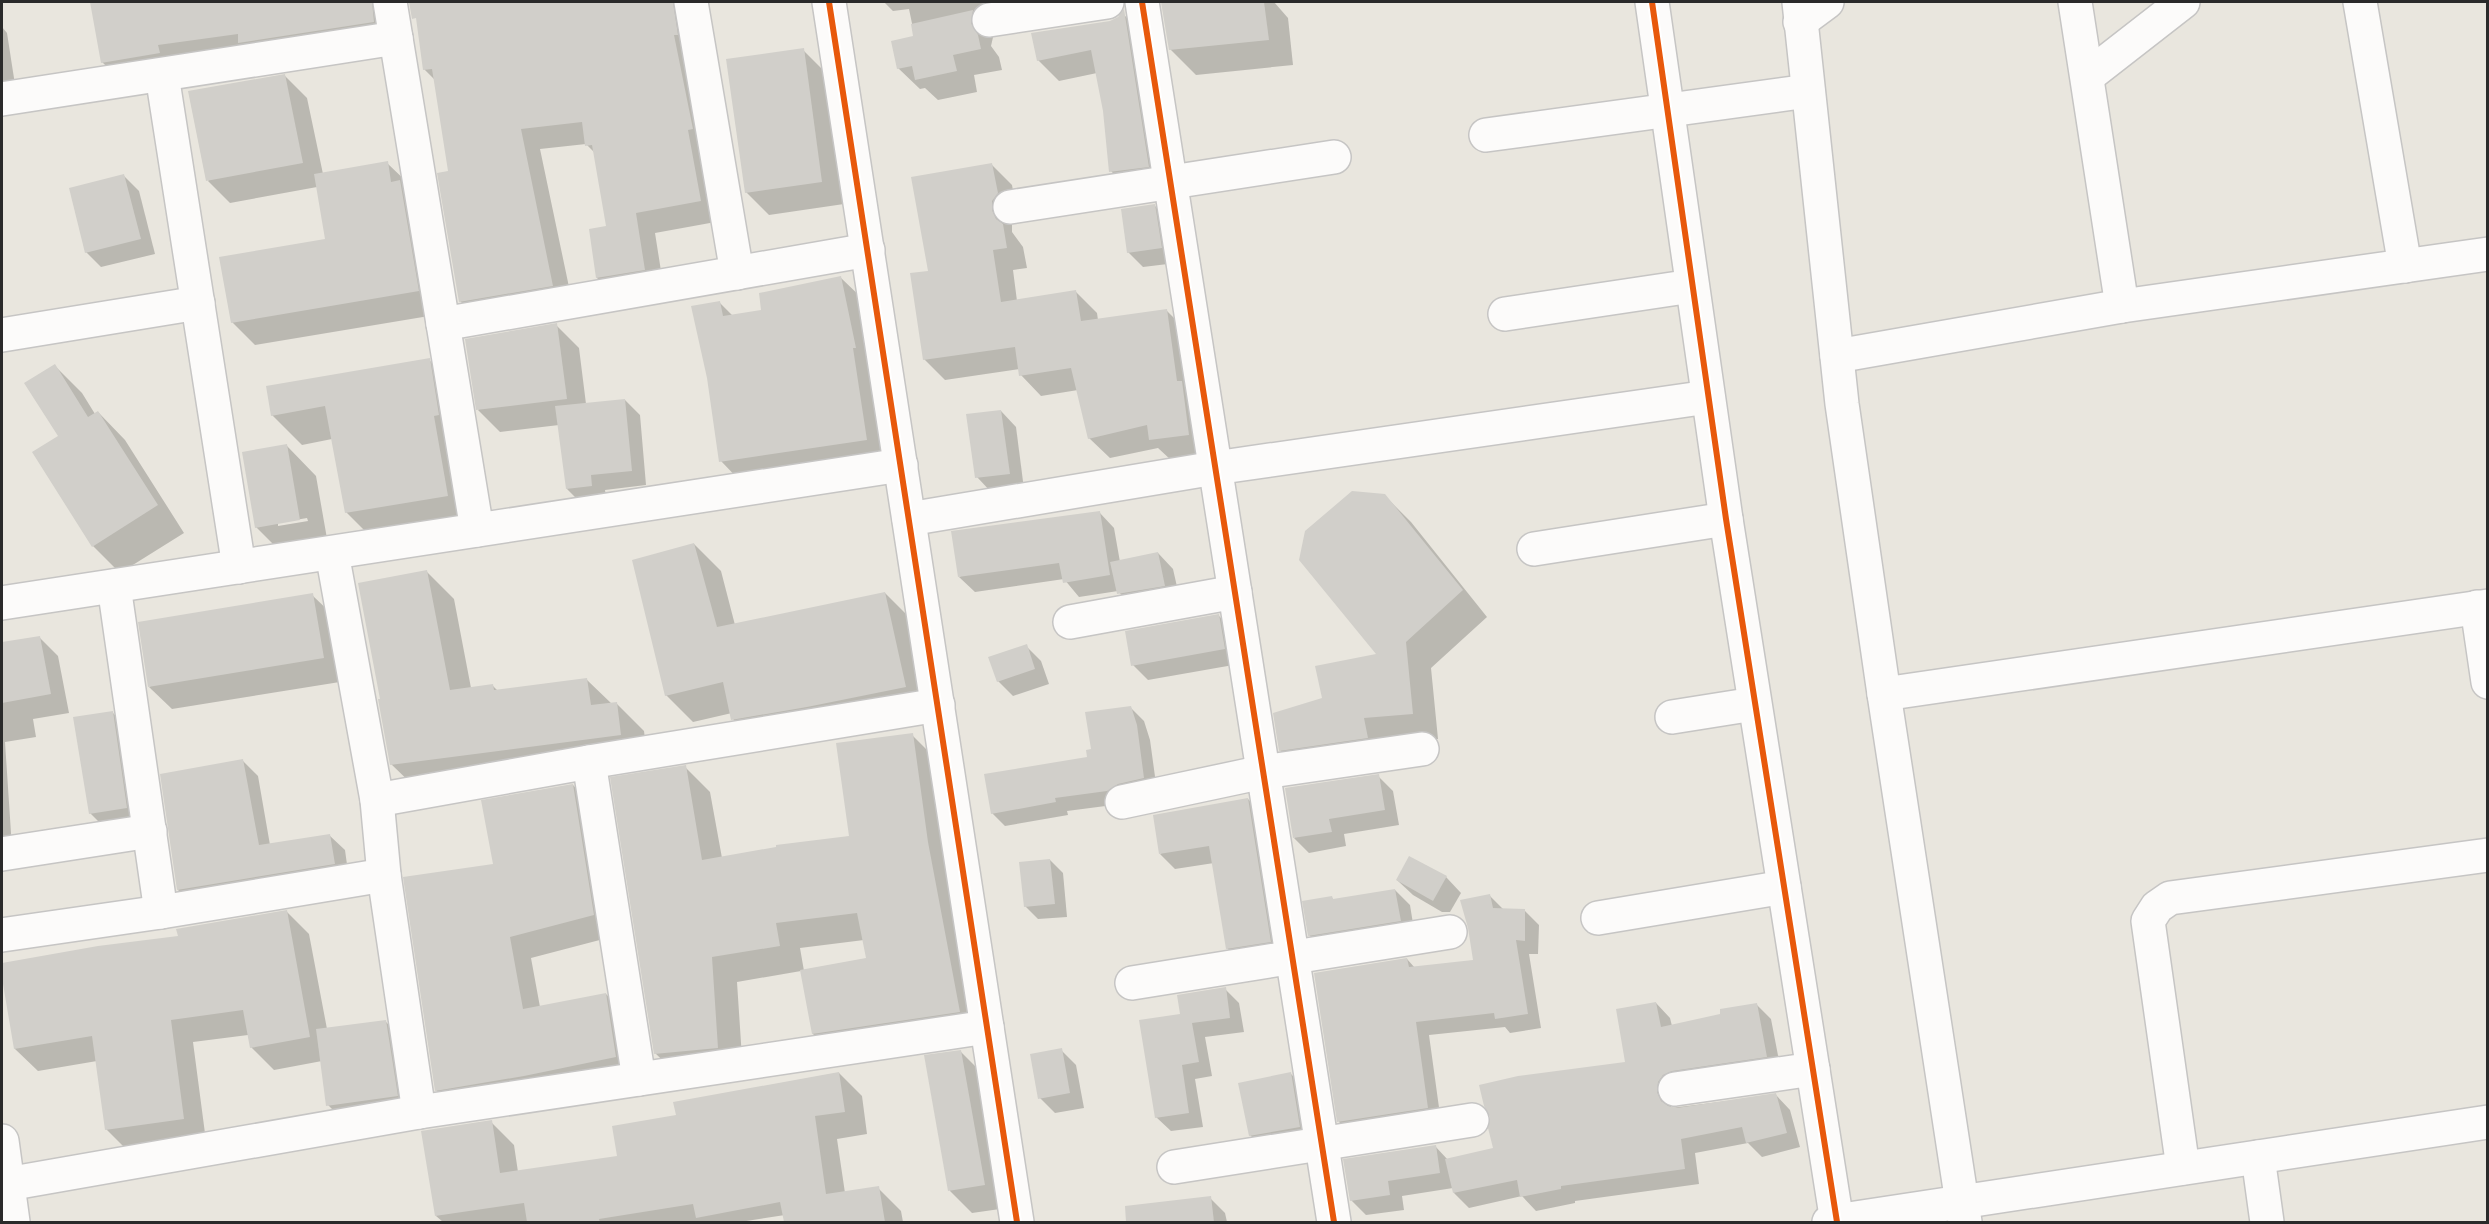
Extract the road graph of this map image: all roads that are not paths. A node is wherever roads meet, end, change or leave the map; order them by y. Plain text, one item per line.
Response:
1 (390, 2) edge
2 (691, 2) edge
3 (829, 2) edge
4 (1107, 2) edge
5 (1142, 2) edge
6 (1652, 2) edge
7 (1827, 2) edge
8 (2075, 2) edge
9 (2183, 2) edge
10 (2360, 2) edge
11 (1800, 12) edge
12 (989, 20) dead end
13 (396, 38) junction
14 (162, 75) junction
15 (2088, 76) junction
16 (1808, 90) junction
17 (2, 99) edge
18 (1667, 110) junction
19 (1486, 135) dead end
20 (1334, 157) dead end
21 (1170, 182) junction
22 (1010, 207) dead end
23 (868, 250) junction
24 (2487, 254) edge
25 (2405, 266) junction
26 (736, 273) junction
27 (1692, 286) junction
28 (198, 303) junction
29 (2122, 306) junction
30 (1505, 314) dead end
31 (443, 324) junction
32 (2, 335) edge
33 (1837, 356) junction
34 (1708, 397) junction
35 (901, 465) junction
36 (1215, 468) junction
37 (909, 519) junction
38 (1726, 519) junction
39 (477, 530) junction
40 (1534, 549) dead end
41 (332, 553) junction
42 (239, 567) junction
43 (114, 586) junction
44 (1235, 592) junction
45 (3, 596) edge
46 (2482, 607) edge
47 (1070, 622) dead end
48 (2487, 682) edge
49 (1884, 694) junction
50 (1754, 704) junction
51 (938, 705) junction
52 (1672, 717) dead end
53 (1422, 749) dead end
54 (589, 762) junction
55 (1263, 772) junction
56 (376, 800) junction
57 (1122, 802) dead end
58 (150, 831) junction
59 (2, 854) edge
60 (2487, 855) edge
61 (384, 875) junction
62 (1784, 887) junction
63 (161, 912) junction
64 (1598, 918) dead end
65 (1450, 933) dead end
66 (2, 935) edge
67 (1292, 957) junction
68 (1132, 983) dead end
69 (987, 1027) junction
70 (1813, 1069) junction
71 (639, 1079) junction
72 (1675, 1089) dead end
73 (419, 1112) junction
74 (1472, 1120) dead end
75 (2487, 1122) edge
76 (2, 1141) edge
77 (1321, 1143) junction
78 (2258, 1157) junction
79 (1174, 1167) dead end
80 (2183, 1168) junction
81 (5, 1184) edge
82 (1963, 1212) edge
83 (13, 1222) edge
84 (1017, 1222) edge
85 (1334, 1222) edge
86 (1835, 1222) edge
87 (2267, 1222) edge

1 - 13 street
2 - 26 street
3 - 23 street
4 - 12 street
5 - 21 street
6 - 18 street
7 - 11 street
8 - 15 street
9 - 15 street
10 - 25 street
11 - 16 street
13 - 14 street
13 - 31 street
14 - 17 street
14 - 28 street
15 - 29 street
16 - 18 street
16 - 33 street
18 - 19 street
18 - 27 street
20 - 21 street
21 - 22 street
21 - 36 street
23 - 26 street
23 - 35 street
24 - 25 street
25 - 29 street
26 - 31 street
27 - 30 street
27 - 34 street
28 - 32 street
28 - 42 street
29 - 33 street
31 - 39 street
33 - 49 street
34 - 36 street
34 - 38 street
35 - 37 street
35 - 39 street
36 - 37 street
36 - 44 street
37 - 51 street
38 - 40 street
38 - 50 street
39 - 41 street
41 - 42 street
41 - 56 street
42 - 43 street
43 - 45 street
43 - 58 street
44 - 47 street
44 - 55 street
46 - 48 street
46 - 49 street
49 - 82 street
50 - 52 street
50 - 62 street
51 - 54 street
51 - 69 street
53 - 55 street
54 - 56 street
54 - 71 street
55 - 57 street
55 - 67 street
56 - 61 street
58 - 59 street
58 - 63 street
60 - 80 street
61 - 63 street
61 - 73 street
62 - 64 street
62 - 70 street
63 - 66 street
65 - 67 street
67 - 68 street
67 - 77 street
69 - 71 street
69 - 84 street
70 - 72 street
70 - 86 street
71 - 73 street
73 - 81 street
74 - 77 street
75 - 78 street
76 - 81 street
77 - 79 street
77 - 85 street
78 - 80 street
78 - 87 street
80 - 82 street
81 - 83 street
82 - 86 street

